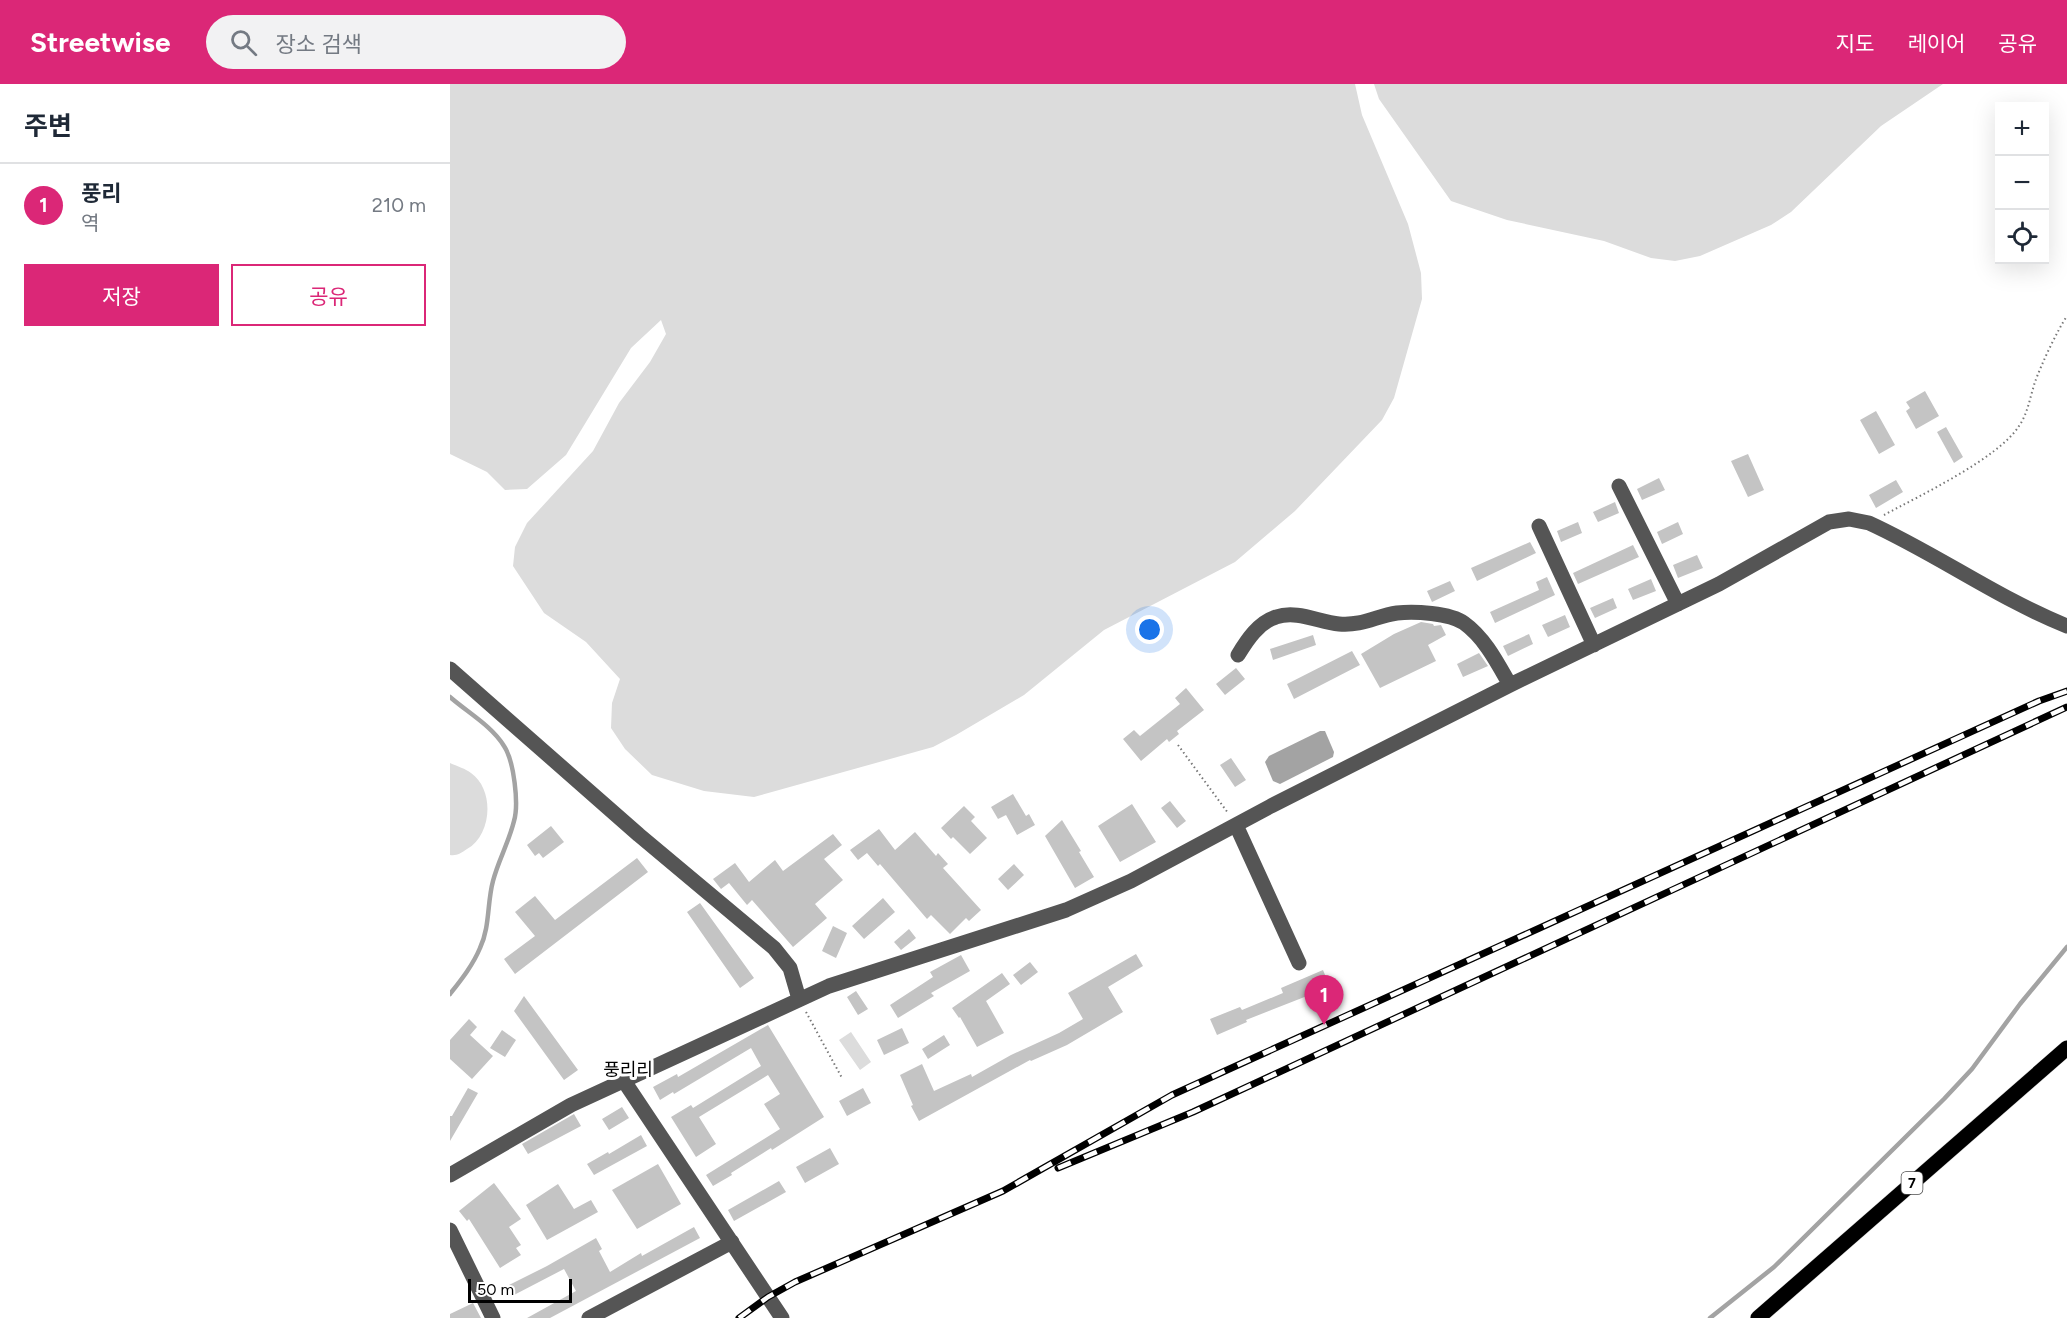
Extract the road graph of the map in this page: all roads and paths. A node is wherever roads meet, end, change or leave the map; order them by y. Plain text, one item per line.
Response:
1 (2067, 316) edge
2 (1619, 486) dead end
3 (1869, 523) junction
4 (1539, 526) dead end
5 (1678, 604) junction
6 (2067, 626) edge
7 (1593, 645) junction
8 (1238, 655) dead end
9 (450, 669) edge
10 (1510, 685) junction
11 (1178, 745) dead end
12 (1236, 825) junction
13 (1299, 963) dead end
14 (799, 999) junction
15 (2067, 1048) edge
16 (842, 1078) dead end
17 (624, 1081) junction
18 (450, 1175) edge
19 (450, 1230) edge
20 (732, 1242) junction
21 (494, 1318) edge
22 (589, 1318) edge
23 (782, 1318) edge
24 (1758, 1318) edge

1 - 3 path
2 - 5 street
3 - 5 street
3 - 6 street
4 - 7 street
5 - 7 street
7 - 10 street
8 - 10 street
9 - 14 street
10 - 12 street
11 - 12 path
12 - 13 street
12 - 14 street
14 - 16 path
14 - 17 street
15 - 24 main road, 7
17 - 18 street
17 - 20 street
19 - 21 street
20 - 22 street
20 - 23 street

